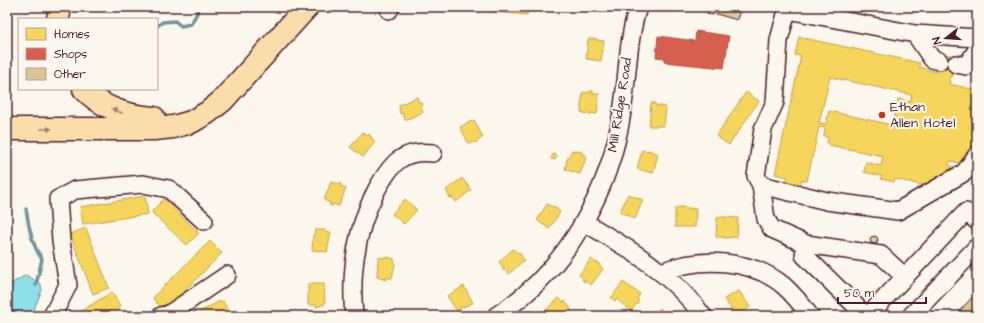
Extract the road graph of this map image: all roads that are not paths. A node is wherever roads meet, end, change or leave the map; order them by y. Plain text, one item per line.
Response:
1 (60, 7) edge
2 (292, 7) edge
3 (307, 7) edge
4 (638, 7) edge
5 (788, 8) edge
6 (58, 18) edge
7 (915, 34) junction
8 (977, 38) edge
9 (977, 50) edge
10 (939, 61) dead end
11 (956, 64) dead end
12 (85, 90) edge
13 (7, 130) edge
14 (433, 153) dead end
15 (977, 155) edge
16 (761, 185) junction
17 (204, 221) dead end
18 (977, 221) edge
19 (584, 222) junction
20 (806, 244) junction
21 (977, 247) edge
22 (661, 272) junction
23 (227, 275) dead end
24 (905, 277) junction
25 (52, 316) edge
26 (161, 316) edge
27 (354, 316) edge
28 (496, 316) edge
29 (703, 316) edge
30 (810, 316) edge
31 (867, 316) edge
32 (911, 316) edge

1 - 6 highway
2 -> 12 highway
13 -> 3 highway
4 - 19 street, Mill Ridge Road
5 - 7 street
5 - 16 street
7 - 8 street
7 - 10 street
9 - 11 street
14 - 27 street
15 - 16 street
16 - 20 street
17 - 25 street
18 - 24 street
19 - 22 street
19 - 28 street, Mill Ridge Road
20 - 24 street
20 - 31 street
21 - 32 street
22 - 29 street
22 - 30 street
23 - 26 street
24 - 31 street

